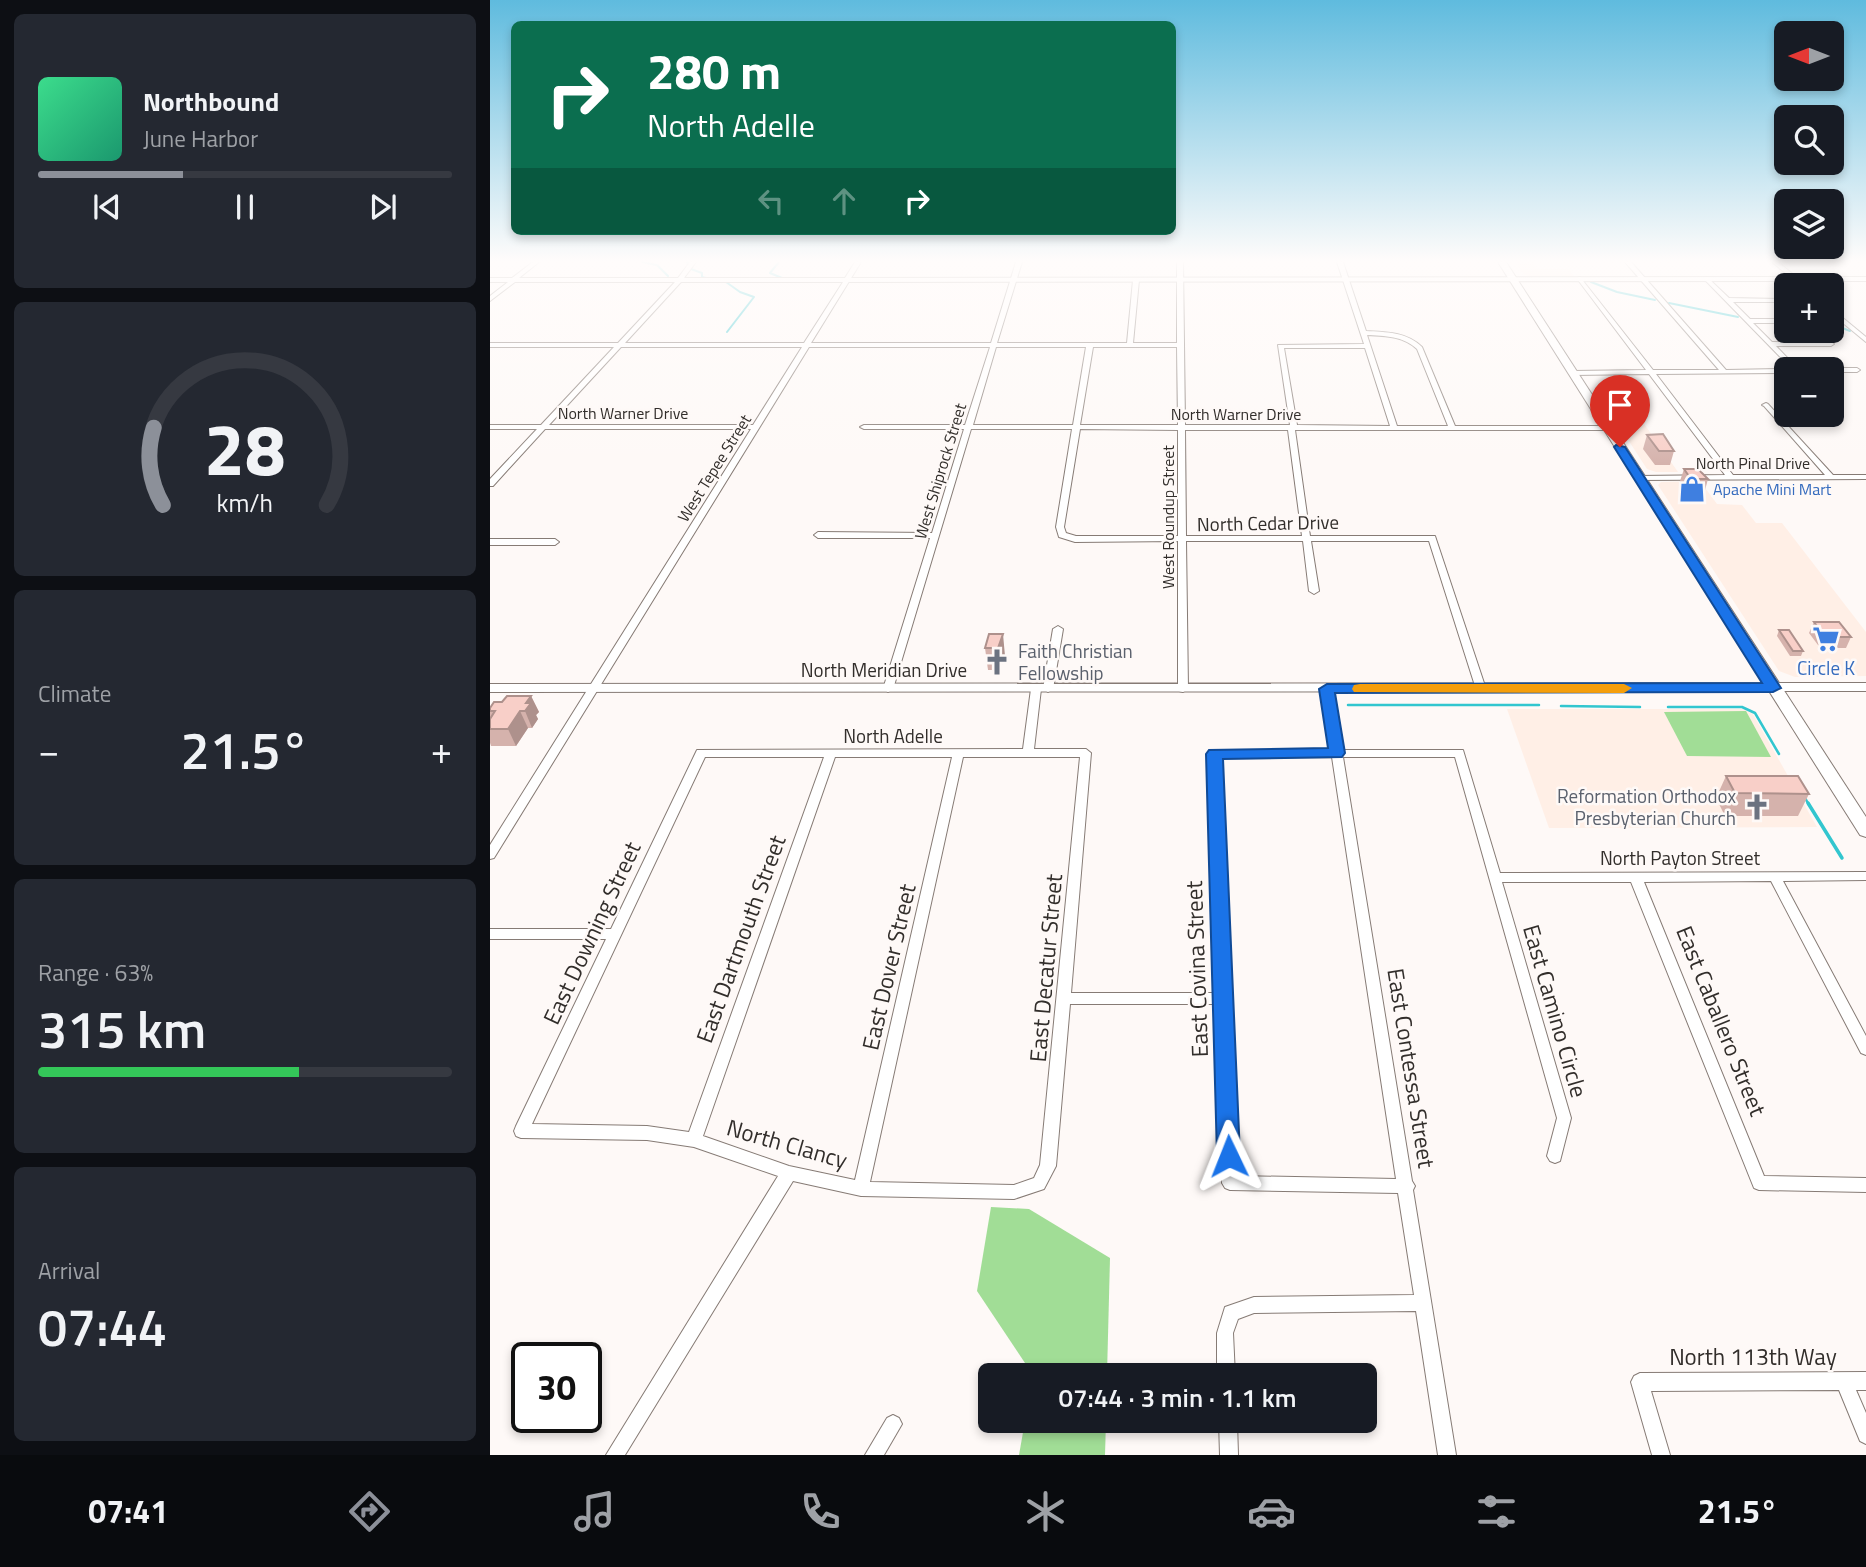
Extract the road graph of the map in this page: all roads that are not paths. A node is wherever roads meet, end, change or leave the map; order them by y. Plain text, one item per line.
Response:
1 (634, 330) edge
2 (816, 330) edge
3 (998, 330) edge
4 (1131, 330) edge
5 (1181, 330) edge
6 (1363, 330) edge
7 (1545, 330) edge
8 (1619, 330) edge
9 (1688, 330) edge
10 (1757, 330) edge
11 (1364, 333) junction
12 (1770, 344) junction
13 (1830, 344) dead end
14 (490, 345) edge
15 (993, 345) junction
16 (1090, 345) junction
17 (1130, 345) junction
18 (1181, 345) junction
19 (619, 346) junction
20 (806, 346) junction
21 (1368, 346) junction
22 (1783, 357) edge
23 (1844, 370) edge
24 (1857, 370) dead end
25 (1774, 371) edge
26 (1651, 372) junction
27 (1725, 372) junction
28 (1573, 373) junction
29 (1766, 404) dead end
30 (490, 427) edge
31 (542, 427) junction
32 (756, 427) junction
33 (864, 427) dead end
34 (968, 428) junction
35 (1076, 428) junction
36 (1181, 428) junction
37 (1292, 428) junction
38 (1394, 428) junction
39 (1608, 428) junction
40 (1453, 429) junction
41 (1730, 477) junction
42 (1831, 477) junction
43 (1866, 477) edge
44 (1639, 478) junction
45 (490, 484) edge
46 (818, 535) dead end
47 (935, 536) junction
48 (1307, 539) junction
49 (1182, 540) junction
50 (490, 542) edge
51 (555, 542) dead end
52 (1314, 592) dead end
53 (1058, 629) dead end
54 (1866, 687) edge
55 (490, 688) edge
56 (1773, 688) junction
57 (594, 689) junction
58 (888, 689) junction
59 (1042, 689) junction
60 (1183, 689) junction
61 (1327, 689) junction
62 (1481, 689) junction
63 (1028, 752) junction
64 (701, 753) joint
65 (831, 753) junction
66 (958, 753) junction
67 (1086, 753) joint
68 (1337, 753) junction
69 (1866, 831) edge
70 (490, 855) edge
71 (1866, 876) edge
72 (1775, 877) junction
73 (1495, 878) junction
74 (1636, 878) junction
75 (490, 934) edge
76 (615, 934) junction
77 (1222, 998) junction
78 (1064, 999) junction
79 (1866, 1049) edge
80 (521, 1131) joint
81 (694, 1140) junction
82 (1555, 1156) dead end
83 (789, 1173) junction
84 (1040, 1184) joint
85 (1866, 1185) edge
86 (1407, 1186) junction
87 (861, 1189) junction
88 (1424, 1303) junction
89 (1226, 1363) edge
90 (1844, 1381) junction
91 (1866, 1381) edge
92 (893, 1424) dead end
93 (1228, 1433) edge
94 (1866, 1435) edge
95 (615, 1455) edge
96 (874, 1455) edge
97 (1229, 1455) edge
98 (1447, 1455) edge
99 (1661, 1455) edge

1 - 19 street
2 - 20 street, West Tepee Street
3 - 15 street, West Shiprock Street
4 - 17 street
5 - 18 street, West Roundup Street
6 - 11 street
7 - 28 main road
8 - 26 street
9 - 27 street
10 - 12 street
11 - 21 street
11 - 40 street
12 - 13 street
12 - 22 street
14 - 19 street
15 - 16 street
15 - 20 street
15 - 34 street, West Shiprock Street
16 - 17 street
16 - 35 street
17 - 18 street
18 - 36 street, West Roundup Street
19 - 20 street
19 - 31 street
20 - 32 street, West Tepee Street
21 - 37 street
21 - 38 street
23 - 24 street
25 - 27 street
26 - 27 street
26 - 28 street
26 - 41 street
28 - 39 main road
29 - 42 street
30 - 31 street, North Warner Drive
31 - 32 street, North Warner Drive
31 - 45 street
32 - 57 street, West Tepee Street
33 - 34 street, North Warner Drive
34 - 35 street, North Warner Drive
34 - 47 street, West Shiprock Street
35 - 36 street, North Warner Drive
35 - 49 street, North Cedar Drive
36 - 37 street, North Warner Drive
36 - 49 street, West Roundup Street
37 - 38 street, North Warner Drive
37 - 48 street
38 - 40 street, North Warner Drive
39 - 40 street, North Warner Drive
39 - 44 main road
41 - 42 street, North Pinal Drive
41 - 44 street, North Pinal Drive
42 - 43 street, North Pinal Drive
44 - 56 main road
46 - 47 street
47 - 58 street, West Shiprock Street
48 - 49 street, North Cedar Drive
48 - 52 street
48 - 62 street, North Cedar Drive
49 - 60 street, West Roundup Street
50 - 51 street
53 - 59 street
54 - 56 street, North Meridian Drive
55 - 57 street, North Meridian Drive
56 - 62 street, North Meridian Drive
56 - 69 main road
57 - 58 street, North Meridian Drive
57 - 70 street, West Tepee Street
58 - 59 street, North Meridian Drive
59 - 60 street, North Meridian Drive
59 - 63 street
60 - 61 street, North Meridian Drive
61 - 62 street, North Meridian Drive
61 - 68 street, East Contessa Street
63 - 66 street, North Adelle
63 - 67 street, North Adelle
64 - 65 street, North Adelle
64 - 76 street, East Downing Street
65 - 66 street, North Adelle
65 - 81 street, East Dartmouth Street
66 - 87 street, East Dover Street
67 - 78 street, East Decatur Street
68 - 73 street, East Camino Circle
68 - 77 street, East Covina Street
68 - 86 street, East Contessa Street
71 - 72 street, North Payton Street
72 - 74 street, North Payton Street
72 - 79 street
73 - 74 street, North Payton Street
73 - 82 street, East Camino Circle
74 - 85 street, East Caballero Street
75 - 76 street
76 - 80 street, East Downing Street
77 - 78 street
77 - 86 street, East Covina Street
78 - 84 street, East Decatur Street
80 - 81 street, North Clancy
81 - 83 street, North Clancy
83 - 87 street, North Clancy
83 - 95 street
84 - 87 street, North Clancy
86 - 88 street, East Contessa Street
88 - 89 street
88 - 98 street, East Contessa Street
90 - 91 street, North 113th Way
90 - 94 street
90 - 99 street, North 113th Way
92 - 96 street
93 - 97 street

